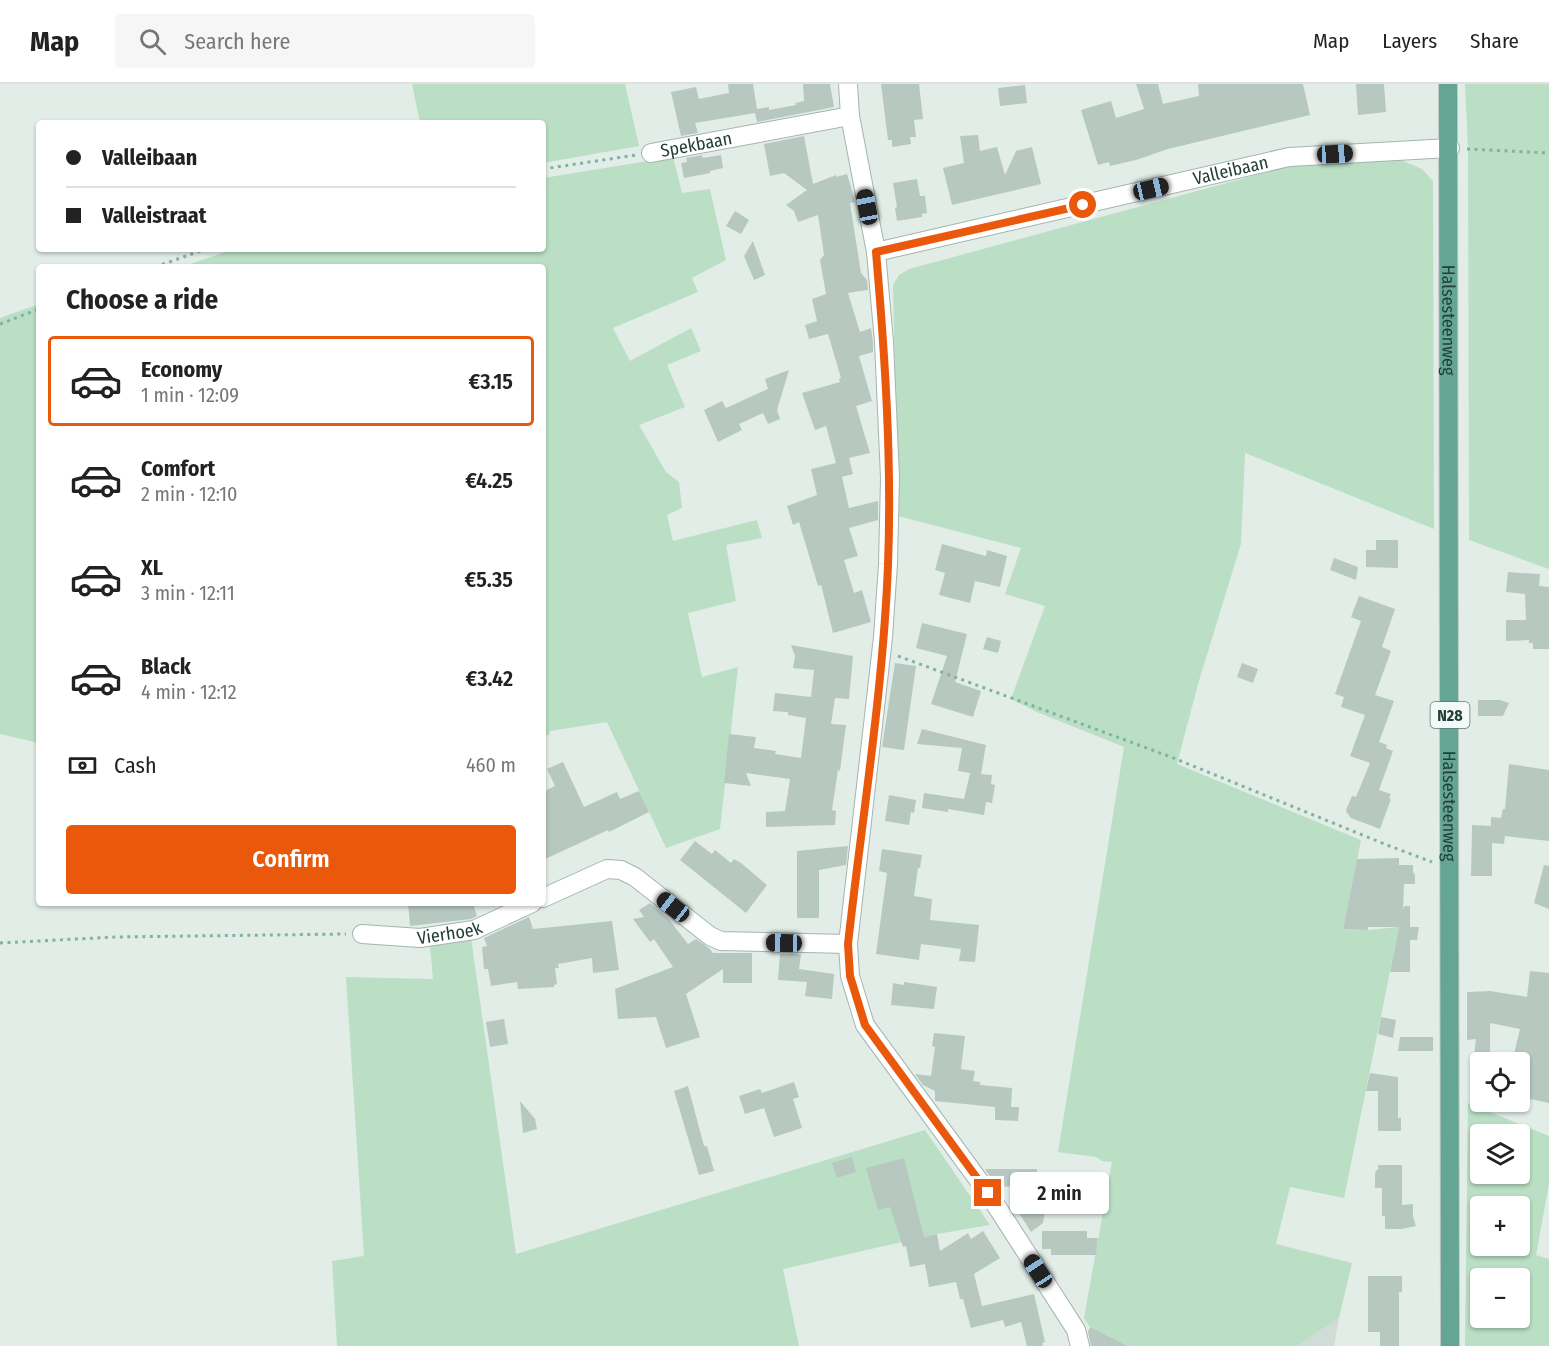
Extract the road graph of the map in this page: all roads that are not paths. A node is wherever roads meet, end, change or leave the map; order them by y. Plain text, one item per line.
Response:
1 (848, 84) edge
2 (1448, 84) edge
3 (850, 116) junction
4 (1450, 148) junction
5 (651, 153) road end
6 (876, 252) junction
7 (546, 897) edge
8 (526, 906) edge
9 (362, 934) road end
10 (848, 944) junction
11 (1080, 1346) edge
12 (1450, 1346) edge

1 - 3 street
2 - 4 main road, Halsesteenweg / N28
3 - 5 street, Spekbaan
3 - 6 street
4 - 6 street, Valleibaan
4 - 12 main road, Halsesteenweg / N28
6 - 10 street
7 - 10 street
8 - 9 street, Vierhoek
10 - 11 street

